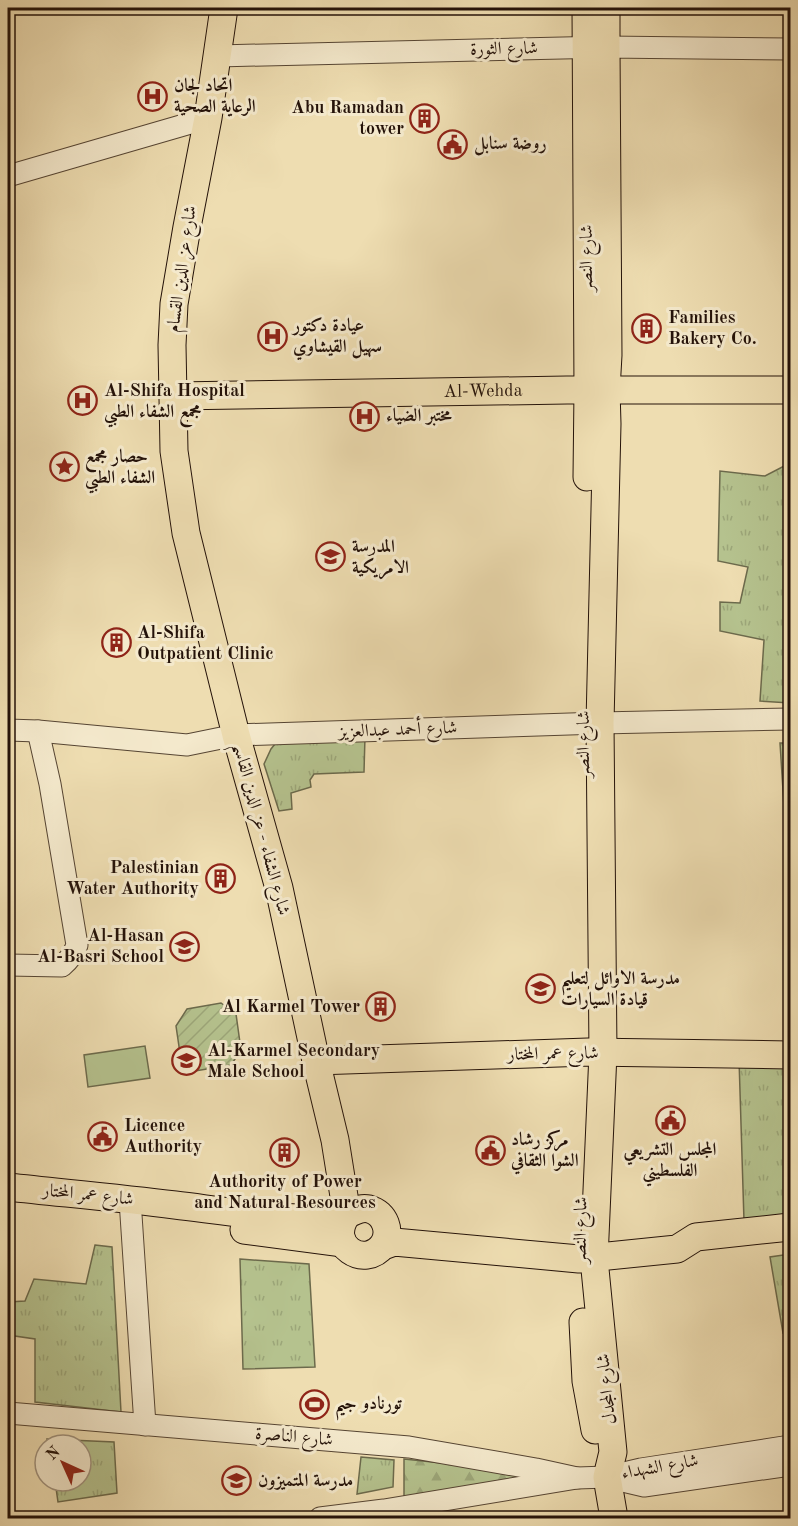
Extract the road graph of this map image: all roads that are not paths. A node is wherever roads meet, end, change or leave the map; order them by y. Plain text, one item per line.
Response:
1 (224, 8) edge
2 (586, 8) edge
3 (606, 8) edge
4 (596, 47) junction
5 (790, 49) edge
6 (218, 56) junction
7 (208, 118) junction
8 (8, 176) edge
9 (597, 390) junction
10 (790, 390) edge
11 (174, 396) junction
12 (186, 533) joint
13 (790, 719) edge
14 (592, 723) junction
15 (8, 730) edge
16 (38, 731) junction
17 (236, 735) junction
18 (8, 965) edge
19 (595, 1052) junction
20 (790, 1055) edge
21 (316, 1061) junction
22 (333, 1133) junction
23 (8, 1187) edge
24 (8, 1204) edge
25 (131, 1208) junction
26 (347, 1215) junction
27 (379, 1215) junction
28 (303, 1218) junction
29 (790, 1227) edge
30 (343, 1244) junction
31 (383, 1246) junction
32 (587, 1250) junction
33 (8, 1413) edge
34 (145, 1425) junction
35 (790, 1446) edge
36 (790, 1465) edge
37 (607, 1477) junction
38 (577, 1479) junction
39 (384, 1514) edge
40 (320, 1518) edge
41 (614, 1518) edge

1 - 6 main road, شارع عز الدين القسام
2 - 4 main road, شارع النصر
3 - 4 main road, شارع النصر
4 - 5 street, شارع الثورة
4 - 6 street, شارع الثورة
4 - 9 main road, شارع النصر
6 - 7 main road, شارع عز الدين القسام
7 - 8 street
7 - 11 main road, شارع عز الدين القسام
9 - 10 main road, Al-Wehda
9 - 11 main road, Al-Wehda
9 - 14 main road, شارع النصر
11 - 12 main road, شارع عز الدين القسام
12 - 17 main road, شارع الشفاء - عز الدين القاسم
13 - 14 street, شارع أحمد عبدالعزيز
14 - 17 street, شارع أحمد عبدالعزيز
14 - 19 main road, شارع النصر
15 - 16 street, شارع أحمد عبدالعزيز
16 - 17 street, شارع أحمد عبدالعزيز
16 - 18 street
17 - 21 main road, شارع الشفاء - عز الدين القاسم
19 - 20 main road, شارع عمر المختار
19 - 21 main road, شارع عمر المختار
19 - 32 main road, شارع النصر
21 - 22 main road, شارع الشفاء - عز الدين القاسم
22 - 26 main road
22 - 27 main road
22 - 28 main road
23 - 25 main road, شارع عمر المختار
24 - 25 main road, شارع عمر المختار
25 - 28 main road, شارع عمر المختار
25 - 30 main road, شارع عمر المختار
25 - 34 street
26 - 27 main road
26 - 28 main road, شارع عمر المختار
26 - 30 main road
27 - 31 main road
27 - 32 main road
29 - 32 main road
30 - 31 main road
31 - 32 main road
32 - 37 main road, شارع المجدل
33 - 34 street, شارع الناصرة
34 - 38 street, شارع الناصرة
35 - 37 street, شارع الشهداء
36 - 37 street, شارع الشهداء
37 - 38 street
37 - 41 main road, شارع المجدل
38 - 39 street
39 - 40 street

